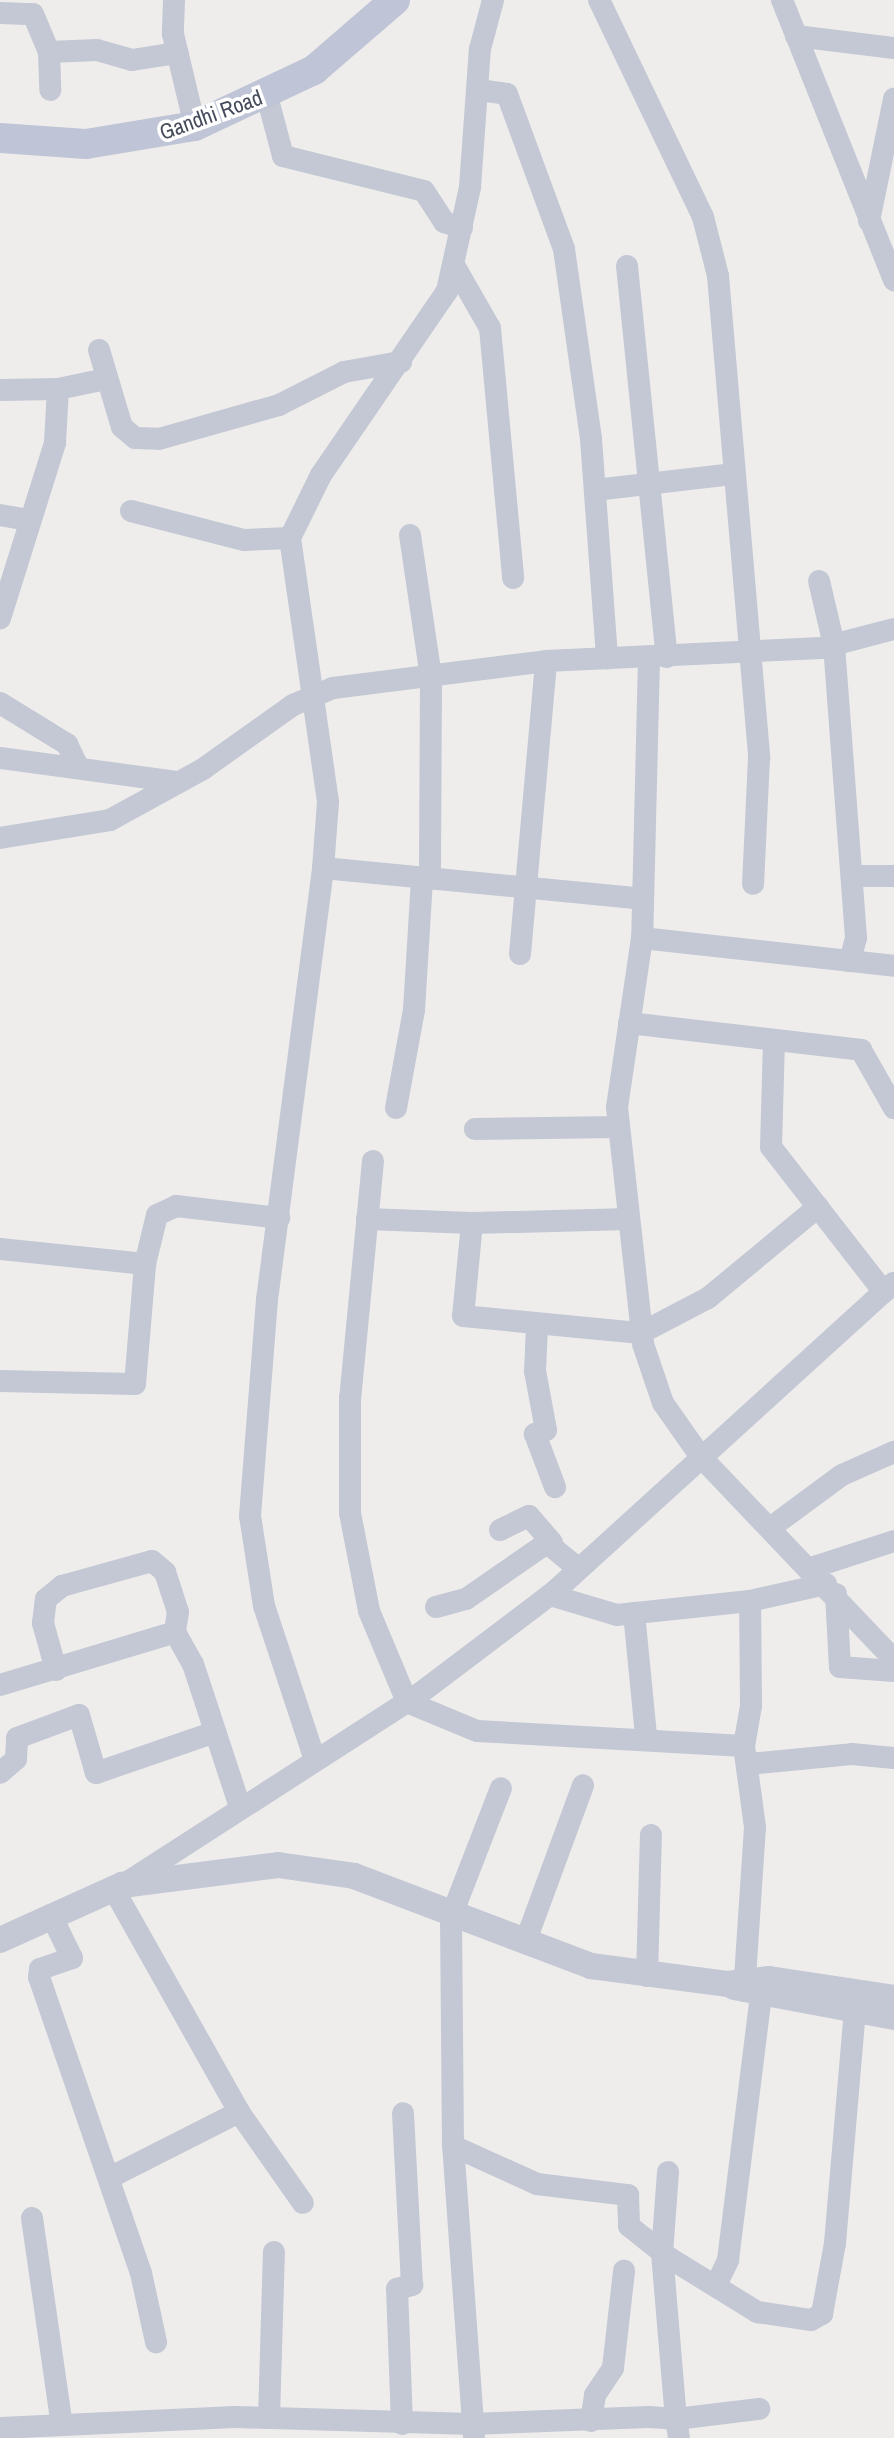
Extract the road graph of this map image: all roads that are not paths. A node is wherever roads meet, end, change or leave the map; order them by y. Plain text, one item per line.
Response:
1 (174, 0) edge
2 (395, 0) edge
3 (493, 0) edge
4 (599, 0) edge
5 (782, 0) edge
6 (0, 13) edge
7 (796, 36) junction
8 (894, 48) edge
9 (49, 52) junction
10 (177, 53) junction
11 (50, 90) dead end
12 (479, 90) junction
13 (267, 96) junction
14 (894, 99) edge
15 (195, 126) junction
16 (0, 138) edge
17 (33, 144) junction
18 (0, 157) edge
19 (869, 221) junction
20 (462, 228) junction
21 (627, 266) dead end
22 (455, 267) junction
23 (894, 280) edge
24 (99, 350) dead end
25 (401, 362) junction
26 (106, 379) junction
27 (58, 389) junction
28 (0, 390) edge
29 (734, 474) junction
30 (650, 481) junction
31 (595, 490) junction
32 (131, 511) dead end
33 (0, 515) edge
34 (27, 520) junction
35 (410, 535) dead end
36 (290, 538) junction
37 (513, 578) dead end
38 (819, 581) dead end
39 (0, 619) edge
40 (894, 629) edge
41 (834, 645) junction
42 (747, 650) junction
43 (607, 658) junction
44 (658, 658) junction
45 (546, 661) junction
46 (431, 677) junction
47 (316, 693) junction
48 (0, 703) edge
49 (0, 758) edge
50 (78, 767) junction
51 (178, 782) junction
52 (0, 838) edge
53 (323, 868) junction
54 (863, 876) dead end
55 (894, 876) edge
56 (426, 878) junction
57 (753, 884) dead end
58 (528, 888) junction
59 (643, 899) junction
60 (642, 938) junction
61 (520, 954) dead end
62 (850, 961) junction
63 (894, 966) edge
64 (629, 1023) junction
65 (774, 1040) junction
66 (396, 1108) dead end
67 (894, 1108) edge
68 (619, 1127) junction
69 (475, 1129) dead end
70 (373, 1161) dead end
71 (818, 1207) junction
72 (279, 1218) junction
73 (367, 1219) junction
74 (629, 1219) junction
75 (472, 1223) junction
76 (0, 1249) edge
77 (145, 1264) junction
78 (889, 1288) edge
79 (537, 1326) junction
80 (641, 1333) junction
81 (0, 1381) edge
82 (894, 1452) edge
83 (701, 1457) junction
84 (555, 1487) dead end
85 (770, 1528) junction
86 (500, 1530) dead end
87 (894, 1541) edge
88 (552, 1542) junction
89 (579, 1569) junction
90 (824, 1582) junction
91 (550, 1595) junction
92 (750, 1601) junction
93 (436, 1607) dead end
94 (634, 1613) junction
95 (175, 1632) junction
96 (894, 1660) edge
97 (56, 1670) junction
98 (894, 1671) edge
99 (0, 1685) edge
100 (407, 1702) junction
101 (215, 1732) junction
102 (646, 1736) junction
103 (746, 1755) junction
104 (894, 1758) edge
105 (315, 1760) junction
106 (0, 1773) edge
107 (583, 1785) dead end
108 (501, 1788) dead end
109 (240, 1807) junction
110 (651, 1835) dead end
111 (118, 1887) junction
112 (51, 1915) junction
113 (451, 1917) junction
114 (0, 1940) edge
115 (525, 1943) junction
116 (647, 1976) junction
117 (748, 1987) junction
118 (893, 2008) edge
119 (855, 2011) junction
120 (239, 2112) junction
121 (403, 2113) dead end
122 (453, 2146) junction
123 (668, 2172) dead end
124 (109, 2178) junction
125 (303, 2203) dead end
126 (32, 2218) dead end
127 (274, 2252) dead end
128 (662, 2253) junction
129 (624, 2271) dead end
130 (716, 2285) junction
131 (156, 2342) dead end
132 (759, 2409) dead end
133 (269, 2418) junction
134 (591, 2421) junction
135 (402, 2424) junction
136 (62, 2425) junction
137 (0, 2428) edge
138 (677, 2428) edge
139 (473, 2431) edge

1 - 10 street
2 - 13 main road, Gandhi Road
3 - 12 street
4 - 29 street
5 - 7 street
6 - 9 street
7 - 8 street
7 - 19 street
9 - 10 street
9 - 11 street
10 - 15 street
12 - 20 street
12 - 31 street
13 - 15 main road, Gandhi Road
13 - 20 street
14 - 19 street
15 - 17 main road, Gandhi Road
16 - 17 main road
17 - 18 main road, Gandhi Road
19 - 23 street
20 - 22 street
21 - 30 street
22 - 25 street
22 - 37 street
24 - 26 street
25 - 26 street
25 - 36 street
26 - 27 street
27 - 28 street
27 - 34 street
29 - 30 street
29 - 42 street
30 - 31 street
30 - 44 street
31 - 43 street
32 - 36 street
33 - 34 street
34 - 39 street
35 - 46 street
36 - 47 street
38 - 41 street
40 - 41 street
41 - 42 street
41 - 62 street
42 - 44 street
42 - 57 street
43 - 44 street
43 - 45 street
44 - 59 street
45 - 46 street
45 - 58 street
46 - 47 street
46 - 56 street
47 - 51 street
47 - 53 street
48 - 50 street
49 - 50 street
50 - 51 street
51 - 52 street
53 - 56 street
53 - 72 street
54 - 55 street
56 - 58 street
56 - 66 street
58 - 59 street
58 - 61 street
59 - 60 street
60 - 62 street
60 - 64 street
62 - 63 street
64 - 65 street
64 - 68 street
65 - 67 street
65 - 71 street
68 - 69 street
68 - 74 street
70 - 73 street
71 - 78 street
71 - 80 street
72 - 77 street
72 - 105 street
73 - 75 street
73 - 100 street
74 - 75 street
74 - 80 street
75 - 79 street
76 - 77 street
77 - 81 street
78 - 83 street
79 - 80 street
79 - 84 street
80 - 83 street
82 - 85 street
83 - 85 street
83 - 89 street
85 - 90 street
86 - 88 street
87 - 90 street
88 - 89 street
88 - 93 street
89 - 91 street
90 - 92 street
90 - 96 street
90 - 98 street
91 - 94 street
91 - 100 street
92 - 94 street
92 - 103 street
94 - 102 street
95 - 97 street
95 - 97 street
95 - 101 street
97 - 99 street
100 - 102 street
100 - 105 street
101 - 106 street
101 - 109 street
102 - 103 street
103 - 104 street
103 - 117 street
105 - 109 street
107 - 115 street
108 - 113 street
109 - 111 street
110 - 116 street
111 - 112 street
111 - 113 street
111 - 120 street
112 - 114 street
112 - 124 street
113 - 115 street
113 - 122 street
115 - 116 street
116 - 117 street
117 - 118 street
117 - 119 street
117 - 130 street
118 - 119 street
119 - 130 street
120 - 124 street
120 - 125 street
121 - 135 street
122 - 128 street
122 - 139 street
123 - 128 street
124 - 131 street
126 - 136 street
127 - 133 street
128 - 130 street
128 - 138 street
129 - 134 street
132 - 138 street
133 - 135 street
133 - 136 street
134 - 138 street
134 - 139 street
135 - 139 street
136 - 137 street

